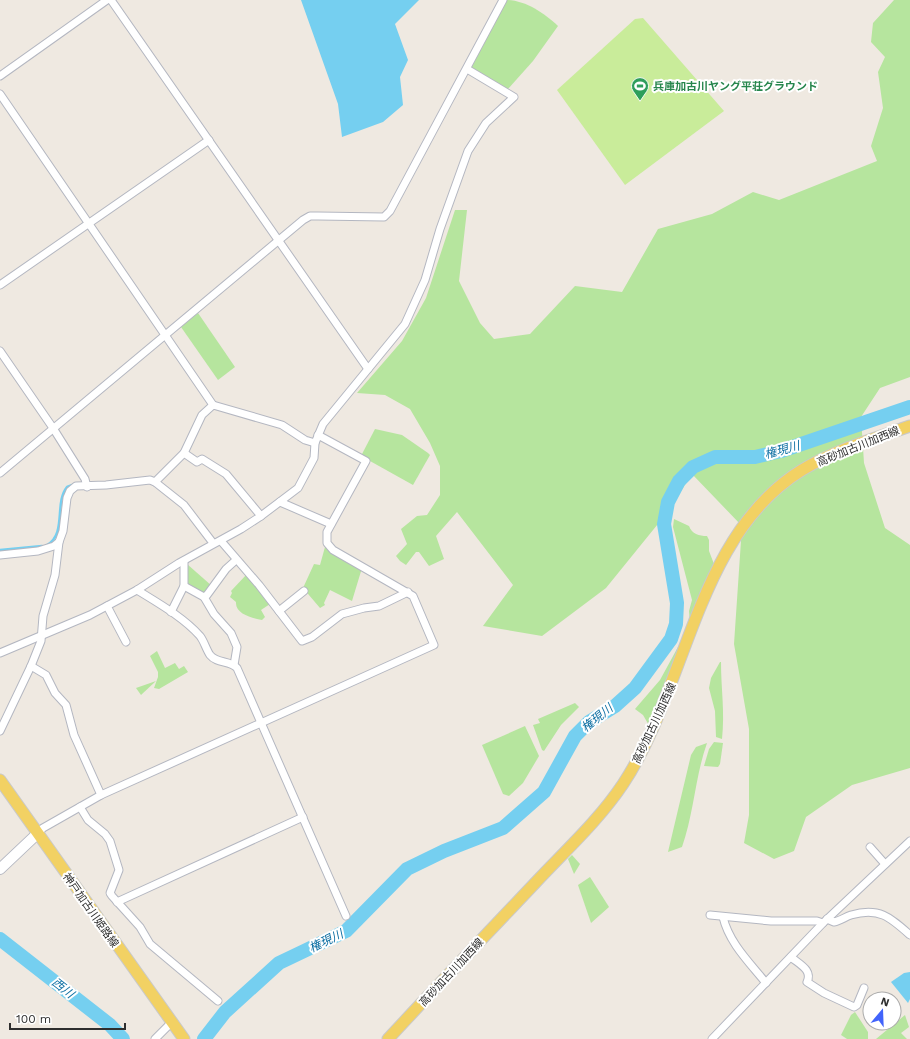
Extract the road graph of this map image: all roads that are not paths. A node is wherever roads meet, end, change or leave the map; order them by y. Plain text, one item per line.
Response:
1 (107, 0) edge
2 (111, 0) edge
3 (503, 0) edge
4 (467, 69) junction
5 (0, 76) edge
6 (0, 94) edge
7 (209, 140) junction
8 (90, 222) junction
9 (279, 240) junction
10 (0, 284) edge
11 (166, 334) junction
12 (0, 352) edge
13 (368, 369) junction
14 (213, 405) junction
15 (910, 426) edge
16 (53, 428) junction
17 (318, 435) junction
18 (315, 443) junction
19 (184, 453) junction
20 (0, 473) edge
21 (155, 482) junction
22 (87, 487) junction
23 (280, 502) junction
24 (261, 516) junction
25 (331, 524) junction
26 (59, 542) junction
27 (217, 542) junction
28 (0, 556) edge
29 (236, 560) junction
30 (184, 561) junction
31 (184, 586) junction
32 (137, 590) junction
33 (304, 591) dead end
34 (408, 592) junction
35 (204, 597) junction
36 (107, 606) junction
37 (279, 611) junction
38 (171, 612) junction
39 (42, 635) junction
40 (126, 642) dead end
41 (0, 653) edge
42 (234, 665) junction
43 (31, 666) junction
44 (262, 723) junction
45 (0, 731) edge
46 (0, 780) edge
47 (101, 795) junction
48 (80, 807) junction
49 (303, 817) junction
50 (37, 834) junction
51 (910, 841) edge
52 (870, 847) dead end
53 (885, 864) junction
54 (1, 865) edge
55 (117, 902) junction
56 (710, 915) dead end
57 (346, 916) dead end
58 (723, 917) junction
59 (825, 921) junction
60 (910, 935) edge
61 (791, 957) junction
62 (766, 983) junction
63 (864, 988) dead end
64 (218, 1001) dead end
65 (172, 1022) junction
66 (155, 1039) edge
67 (184, 1039) edge
68 (388, 1039) edge
69 (712, 1039) edge

1 - 5 street
2 - 7 street
3 - 4 street
4 - 9 street
4 - 13 street
6 - 8 street
7 - 8 street
7 - 9 street
8 - 10 street
8 - 11 street
9 - 11 street
9 - 13 street
11 - 14 street
11 - 16 street
12 - 16 street
13 - 17 street
14 - 18 street
14 - 19 street
15 - 68 main road, 高砂加古川加西線
16 - 20 street
16 - 22 street
17 - 18 street
17 - 25 street
18 - 23 street
19 - 21 street
19 - 24 street
21 - 22 street
21 - 27 street
22 - 26 street
23 - 24 street
23 - 25 street
24 - 27 street
25 - 34 street
26 - 28 street
26 - 39 street
27 - 29 street
27 - 30 street
29 - 35 street
29 - 37 street
30 - 31 street
30 - 32 street
31 - 35 street
31 - 38 street
32 - 36 street
32 - 38 street
33 - 37 street
34 - 37 street
34 - 44 street
35 - 42 street
36 - 39 street
36 - 40 street
38 - 42 street
39 - 41 street
39 - 43 street
42 - 44 street
43 - 45 street
43 - 47 street
44 - 47 street
44 - 49 street
46 - 50 main road, 神戸加古川姫路線
47 - 48 street
48 - 50 street
48 - 55 street
49 - 55 street
49 - 57 street
50 - 54 main road
50 - 65 main road, 神戸加古川姫路線
51 - 53 street
52 - 53 street
53 - 59 street
55 - 64 street
56 - 58 street
58 - 59 street
58 - 62 street
59 - 60 street
59 - 61 street
61 - 62 street
61 - 63 street
62 - 69 street
65 - 66 street
65 - 67 main road, 神戸加古川姫路線

